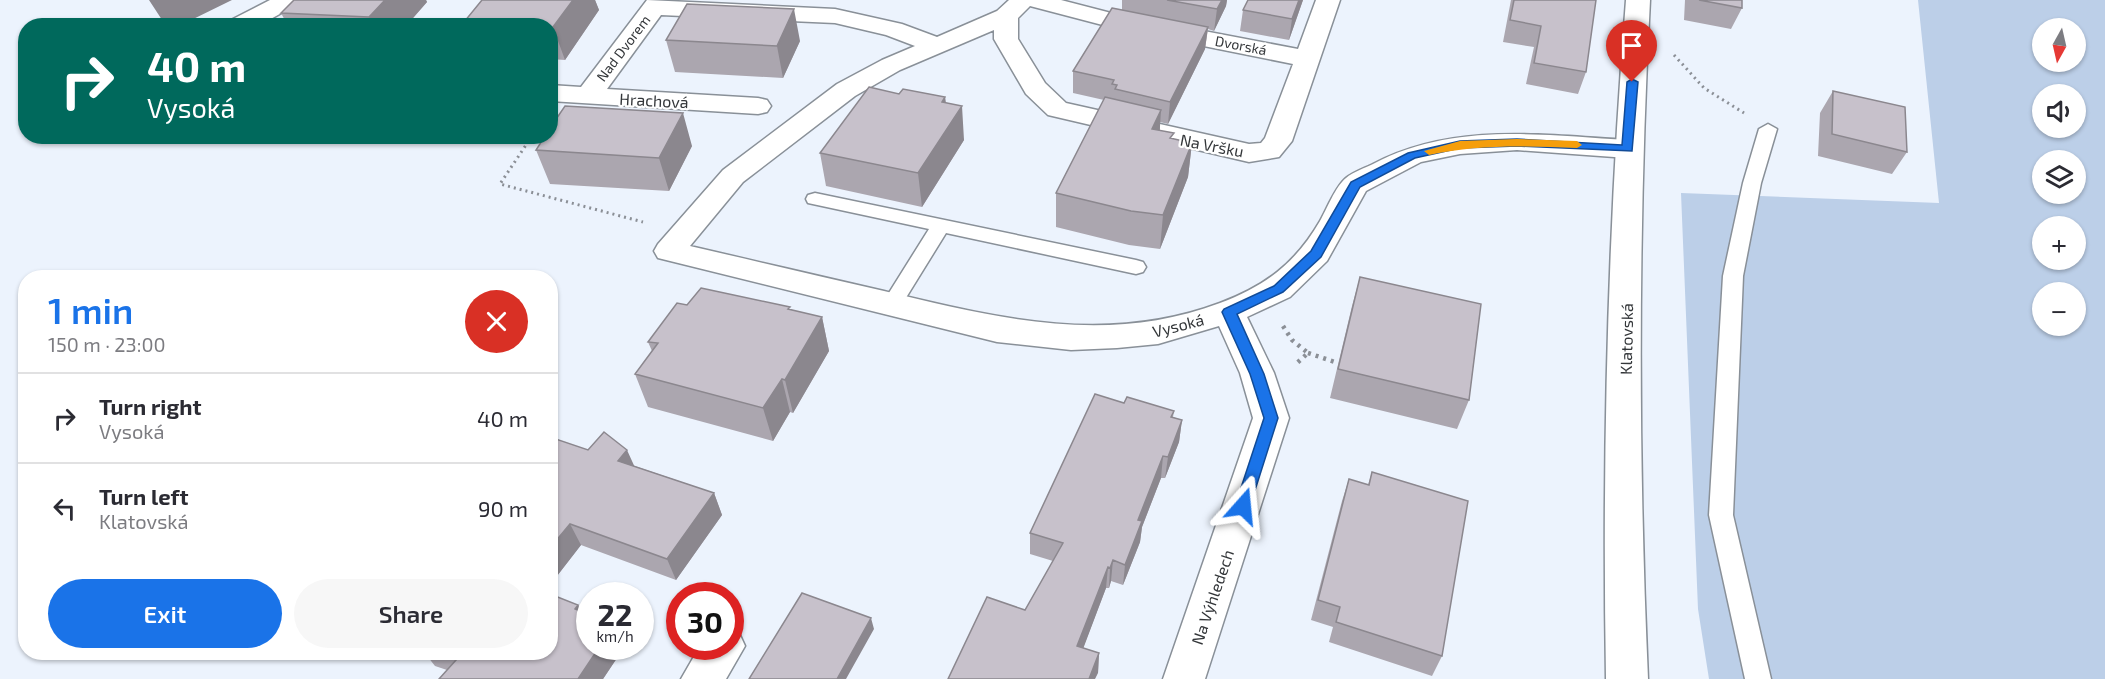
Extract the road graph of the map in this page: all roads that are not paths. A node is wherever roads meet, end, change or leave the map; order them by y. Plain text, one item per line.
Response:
1 (288, 0) edge
2 (1034, 0) edge
3 (1328, 0) edge
4 (656, 4) edge
5 (1637, 7) edge
6 (1015, 8) edge
7 (253, 18) edge
8 (939, 46) junction
9 (1308, 59) junction
10 (558, 94) edge
11 (588, 96) junction
12 (758, 106) dead end
13 (1768, 129) road end
14 (1628, 149) junction
15 (815, 199) dead end
16 (941, 226) junction
17 (1136, 267) dead end
18 (892, 304) junction
19 (1229, 312) junction
20 (715, 660) edge
21 (702, 679) edge
22 (1184, 679) edge
23 (1627, 679) edge
24 (1758, 679) edge

1 - 7 street
2 - 9 street, Dvorská
3 - 9 street, Na Vršku
4 - 8 street
4 - 11 street, Nad Dvorem
5 - 14 street, Klatovská
6 - 8 street
6 - 9 street, Na Vršku
8 - 18 street, Vysoká
10 - 11 street, Hrachová
11 - 12 street, Hrachová
13 - 24 lane
14 - 19 street, Vysoká
14 - 23 street, Klatovská
15 - 16 lane
16 - 17 lane
16 - 18 lane
18 - 19 street, Vysoká
19 - 22 street, Na Výhledech
20 - 21 street

